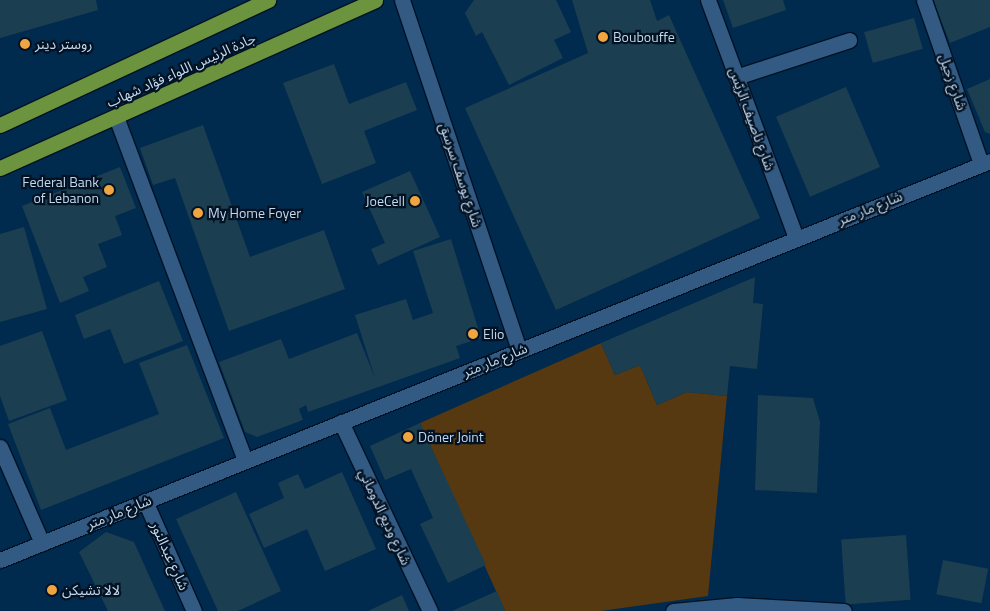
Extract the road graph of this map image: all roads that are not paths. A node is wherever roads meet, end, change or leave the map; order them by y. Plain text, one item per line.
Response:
1 (268, 0) edge
2 (375, 0) edge
3 (402, 0) edge
4 (708, 0) edge
5 (924, 0) edge
6 (849, 40) dead end
7 (736, 76) junction
8 (116, 117) junction
9 (0, 125) edge
10 (986, 162) edge
11 (0, 168) edge
12 (796, 238) junction
13 (519, 350) junction
14 (340, 422) junction
15 (0, 447) edge
16 (245, 460) junction
17 (145, 501) junction
18 (42, 543) junction
19 (0, 560) edge
20 (194, 611) edge
21 (430, 611) edge
22 (673, 611) edge
23 (844, 611) edge

1 - 9 highway, جادة الرئيس اللواء فؤاد شهاب
2 - 8 highway, جادة الرئيس اللواء فؤاد شهاب
3 - 13 street, شارع يوسف سرسق
4 - 7 street, شارع ناصيف الريّس
5 - 10 street, شارع زحيل
6 - 7 street
7 - 12 street, شارع ناصيف الريّس
8 - 11 highway, جادة الرئيس اللواء فؤاد شهاب
8 - 16 street
10 - 12 street, شارع مار متر
12 - 13 street, شارع مار متر
13 - 14 street, شارع مار متر
14 - 16 street, شارع مار متر
14 - 21 street, شارع وديع الدوماني
15 - 18 street
16 - 17 street, شارع مار متر
17 - 18 street, شارع مار متر
17 - 20 street, شارع عبدالنور
18 - 19 street, شارع مار متر
22 - 23 street

